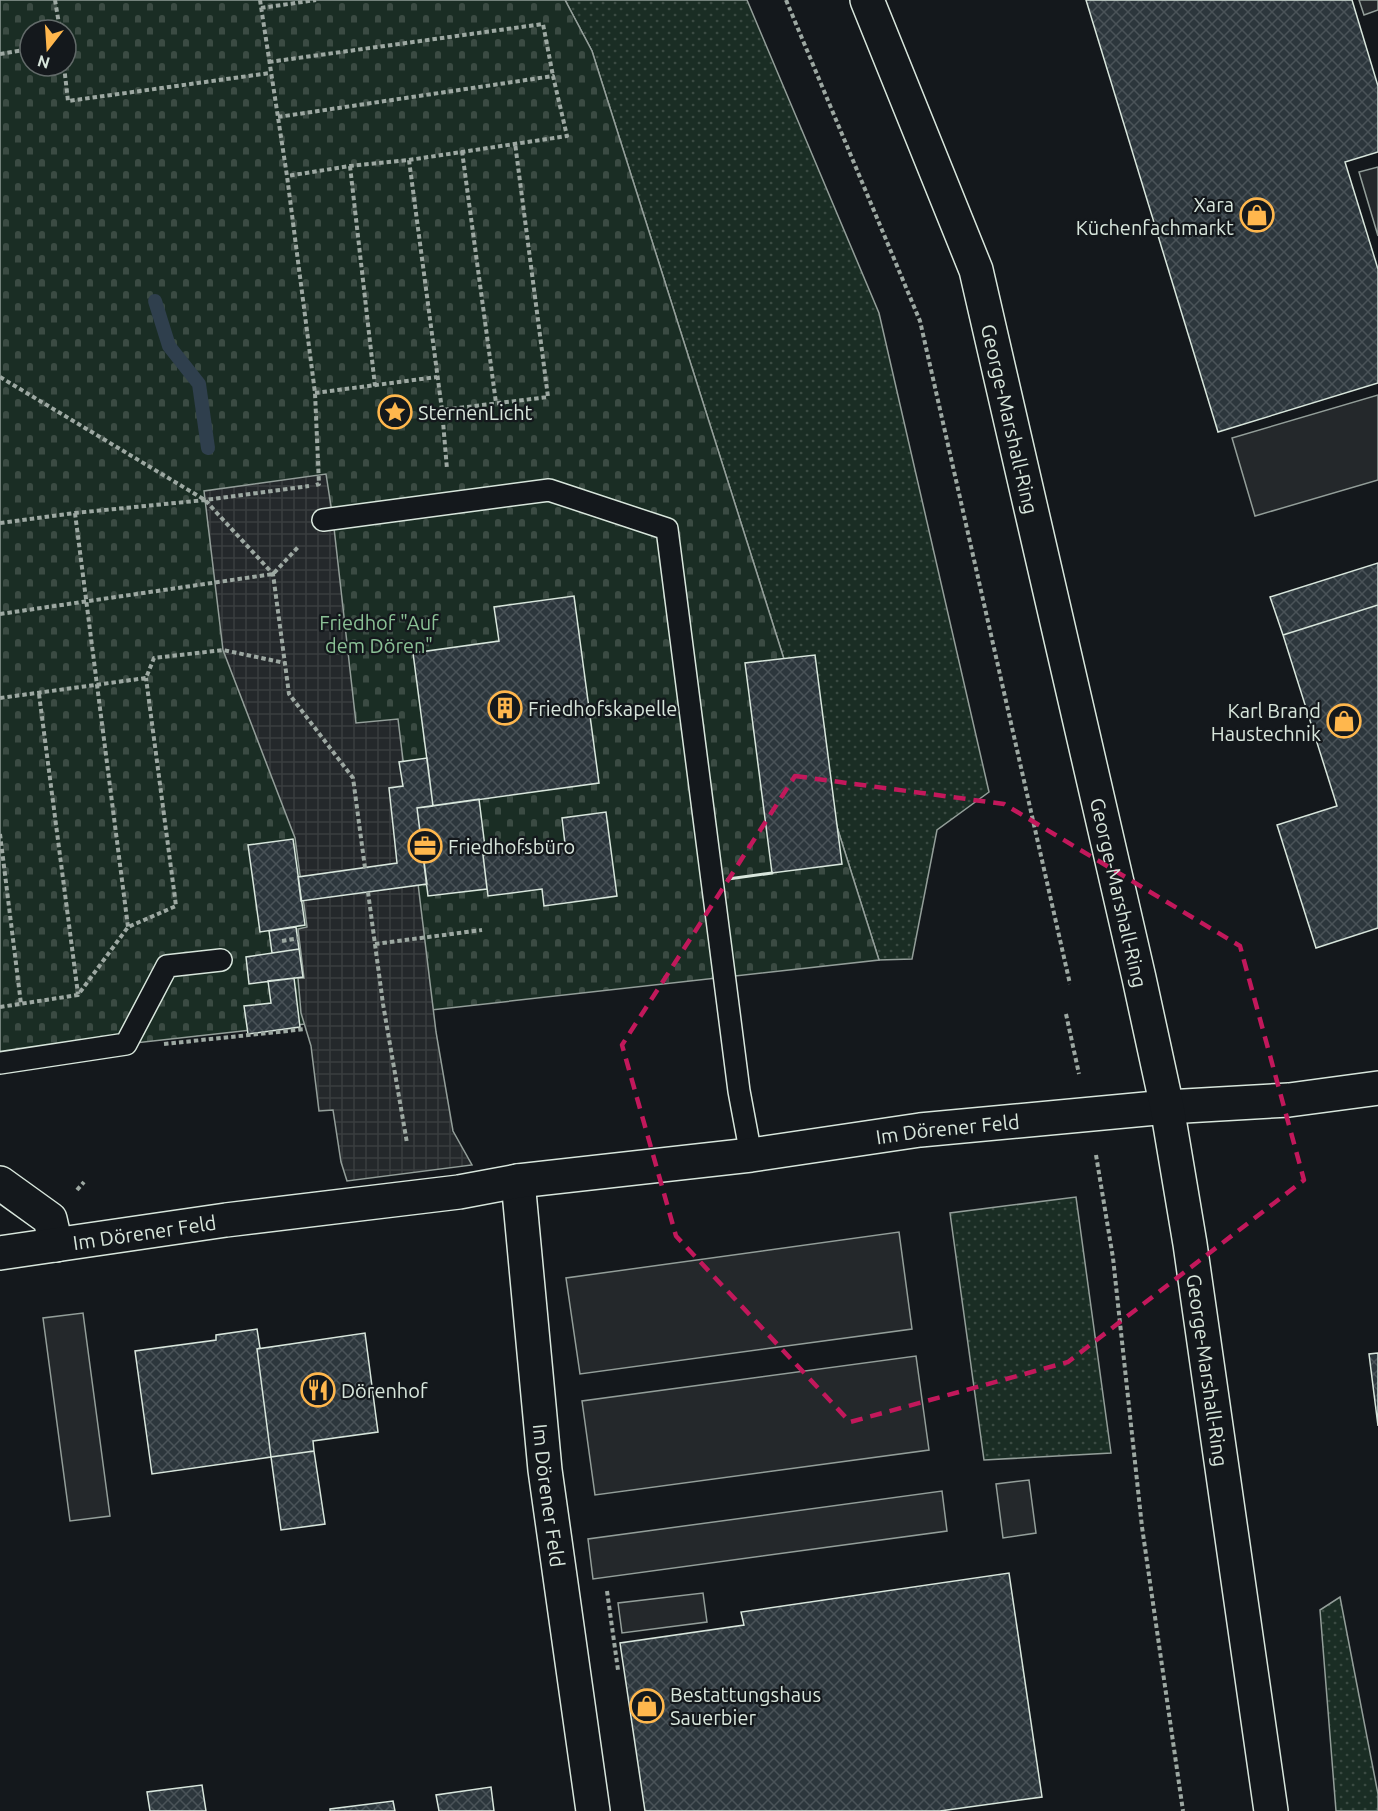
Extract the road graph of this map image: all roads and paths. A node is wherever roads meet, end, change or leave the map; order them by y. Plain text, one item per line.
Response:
1 (55, 0) edge
2 (260, 0) edge
3 (316, 0) edge
4 (786, 0) edge
5 (867, 0) edge
6 (261, 8) junction
7 (58, 18) edge
8 (18, 51) edge
9 (0, 54) edge
10 (269, 63) junction
11 (270, 73) junction
12 (554, 76) junction
13 (65, 78) edge
14 (278, 117) junction
15 (515, 143) junction
16 (462, 151) junction
17 (410, 160) junction
18 (350, 166) junction
19 (287, 176) junction
20 (0, 377) edge
21 (437, 377) junction
22 (375, 386) junction
23 (315, 393) junction
24 (495, 403) junction
25 (442, 410) junction
26 (205, 500) junction
27 (450, 504) junction
28 (75, 513) junction
29 (323, 520) dead end
30 (0, 523) edge
31 (273, 574) junction
32 (86, 602) junction
33 (0, 614) edge
34 (285, 663) junction
35 (146, 678) junction
36 (97, 686) junction
37 (39, 694) junction
38 (0, 698) edge
39 (0, 834) edge
40 (365, 868) dead end
41 (368, 892) dead end
42 (128, 927) junction
43 (482, 930) dead end
44 (299, 938) dead end
45 (282, 941) dead end
46 (375, 944) junction
47 (221, 960) dead end
48 (1070, 984) dead end
49 (78, 995) junction
50 (21, 1004) junction
51 (0, 1007) edge
52 (1066, 1014) dead end
53 (306, 1029) dead end
54 (126, 1044) junction
55 (0, 1063) edge
56 (1378, 1088) edge
57 (1167, 1107) junction
58 (1088, 1115) junction
59 (407, 1143) dead end
60 (751, 1155) junction
61 (1100, 1179) dead end
62 (518, 1180) junction
63 (0, 1183) edge
64 (56, 1245) junction
65 (0, 1253) edge
66 (593, 1811) edge
67 (1184, 1811) edge
68 (1271, 1811) edge

1 - 7 path
2 - 6 path
3 - 6 path
4 - 48 path
5 - 57 street, George-Marshall-Ring
6 - 10 path
8 - 9 path
10 - 11 path
10 - 12 path
11 - 13 path
11 - 14 path
12 - 14 path
12 - 15 path
14 - 19 path
15 - 16 path
15 - 24 path
16 - 17 path
16 - 24 path
17 - 18 path
17 - 21 path
18 - 19 path
18 - 22 path
19 - 23 path
20 - 26 path
21 - 22 path
21 - 25 path
22 - 23 path
23 - 26 path
24 - 25 path
25 - 27 path
26 - 28 path
26 - 31 path
27 - 29 lane
27 - 60 lane
28 - 30 path
28 - 32 path
31 - 32 path
31 - 34 path
32 - 33 path
32 - 36 path
34 - 35 path
34 - 40 path
35 - 36 path
35 - 42 path
36 - 37 path
36 - 42 path
37 - 38 path
37 - 49 path
39 - 50 path
41 - 46 path
42 - 49 path
43 - 46 path
44 - 45 path
46 - 59 path
47 - 54 lane
49 - 50 path
50 - 51 path
52 - 58 path
53 - 54 path
54 - 55 lane
56 - 57 street, Im Dörener Feld
57 - 58 street, Im Dörener Feld
57 - 68 street, George-Marshall-Ring
58 - 60 street, Im Dörener Feld
60 - 62 street, Im Dörener Feld
61 - 67 path
62 - 64 street, Im Dörener Feld
62 - 66 street, Im Dörener Feld
63 - 64 street, Im Dörener Feld
64 - 65 street, Im Dörener Feld

